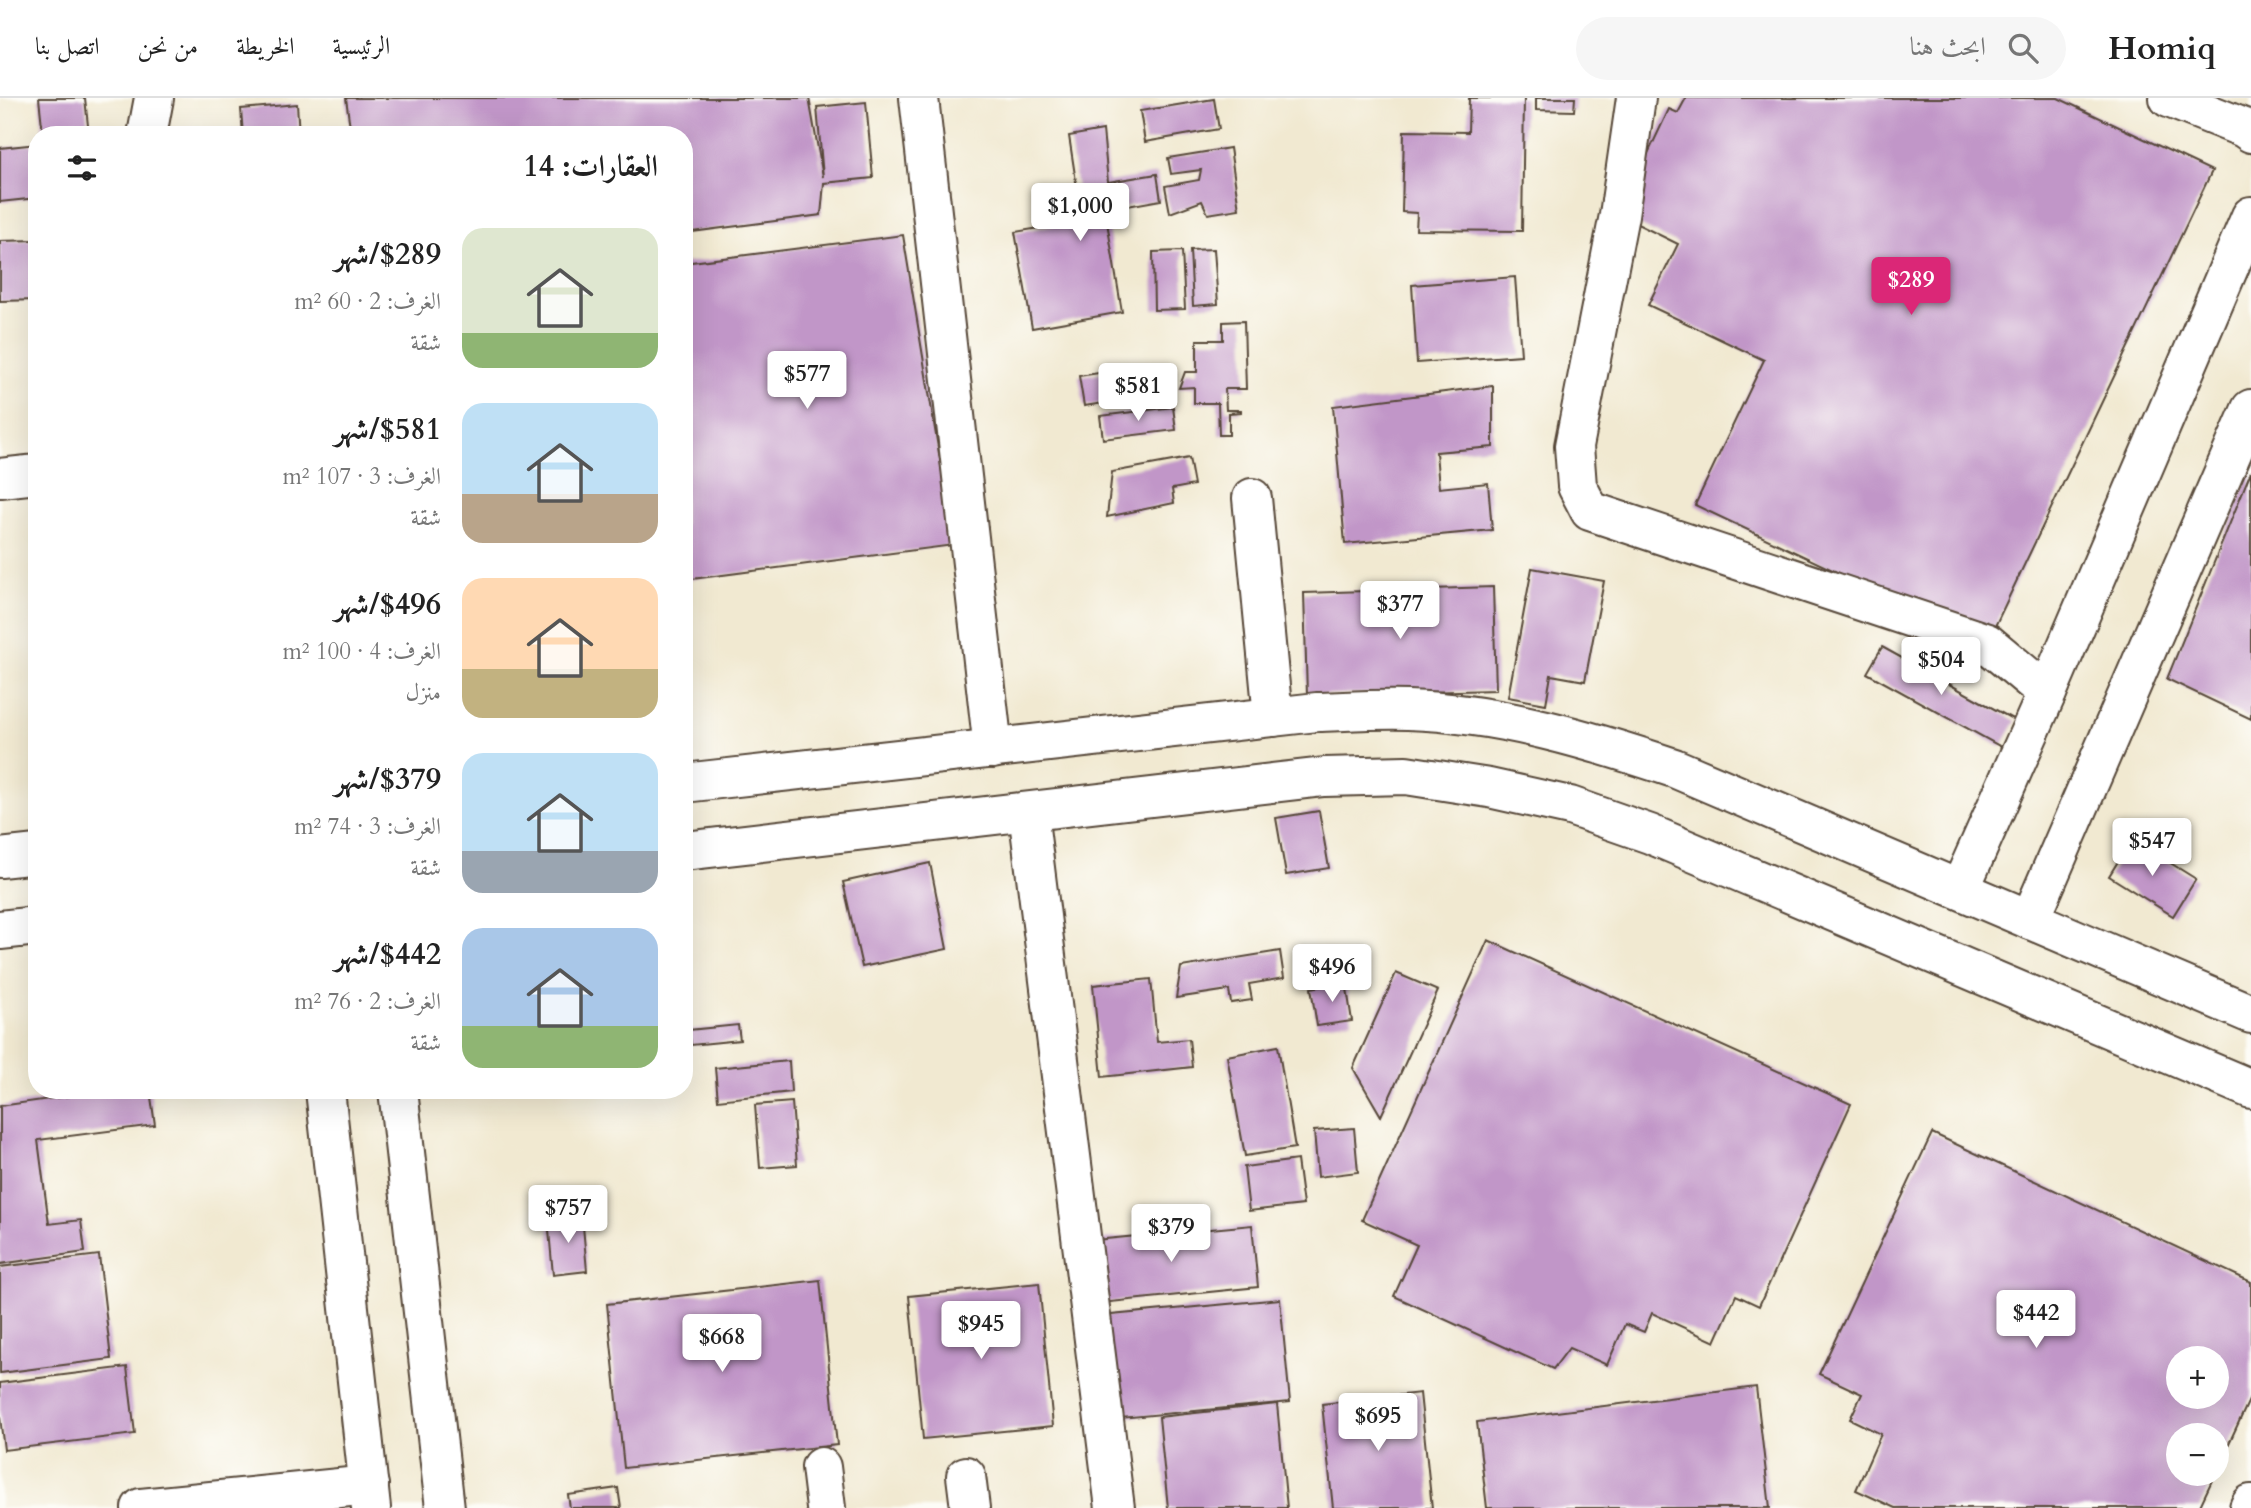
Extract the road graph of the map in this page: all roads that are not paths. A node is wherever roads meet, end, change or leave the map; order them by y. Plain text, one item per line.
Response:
1 (154, 98) edge
2 (919, 98) edge
3 (1636, 98) edge
4 (2169, 98) edge
5 (149, 126) edge
6 (2251, 133) edge
7 (2251, 216) edge
8 (2251, 409) edge
9 (28, 475) edge
10 (0, 478) edge
11 (1252, 498) dead end
12 (2047, 693) junction
13 (1273, 717) junction
14 (993, 748) junction
15 (693, 782) edge
16 (1028, 812) junction
17 (693, 850) edge
18 (28, 856) edge
19 (0, 859) edge
20 (1960, 889) junction
21 (2030, 920) junction
22 (28, 927) edge
23 (0, 930) edge
24 (2251, 1014) edge
25 (2251, 1089) edge
26 (326, 1099) edge
27 (399, 1099) edge
28 (821, 1467) dead end
29 (370, 1496) edge
30 (141, 1508) edge
31 (445, 1508) edge
32 (826, 1508) edge
33 (1115, 1508) edge

1 - 5 street
2 - 14 street
3 - 12 street
4 - 6 street
7 - 12 street
8 - 21 street
9 - 10 street
11 - 13 street
12 - 20 street
13 - 14 street
13 - 20 street
14 - 15 street
16 - 17 street
16 - 25 street
16 - 33 street
18 - 19 street
20 - 21 street
21 - 24 street
22 - 23 street
26 - 29 street
27 - 31 street
28 - 32 street
29 - 30 street

